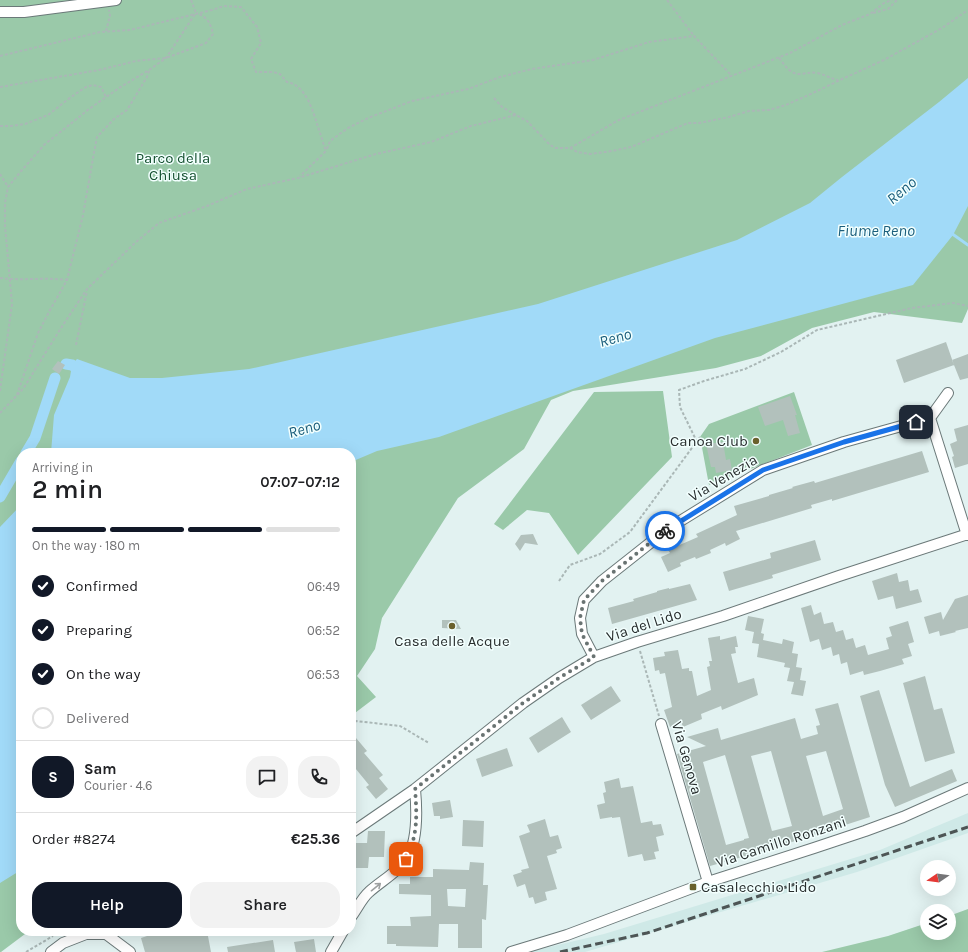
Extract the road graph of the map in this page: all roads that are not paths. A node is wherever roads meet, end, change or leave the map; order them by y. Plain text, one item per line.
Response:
1 (112, 1) edge
2 (72, 3) edge
3 (0, 12) edge
4 (948, 393) dead end
5 (930, 418) junction
6 (968, 534) edge
7 (594, 657) junction
8 (661, 724) road end
9 (968, 788) edge
10 (415, 789) junction
11 (356, 830) edge
12 (708, 882) junction
13 (356, 910) edge
14 (81, 936) edge
15 (114, 936) edge
16 (340, 936) edge
17 (50, 952) edge
18 (130, 952) edge
19 (331, 952) edge
20 (511, 952) edge

1 - 2 street
2 - 3 street
4 - 5 street
5 - 6 street
5 - 7 street, Via Venezia
6 - 7 street, Via del Lido
7 - 10 street, Via del Lido
8 - 12 street, Via Genova
9 - 12 street, Via Camillo Ronzani
10 - 11 street, Via del Lido
13 -> 10 street
12 - 20 street, Via Camillo Ronzani
14 - 17 street
15 - 18 street
16 - 19 street

